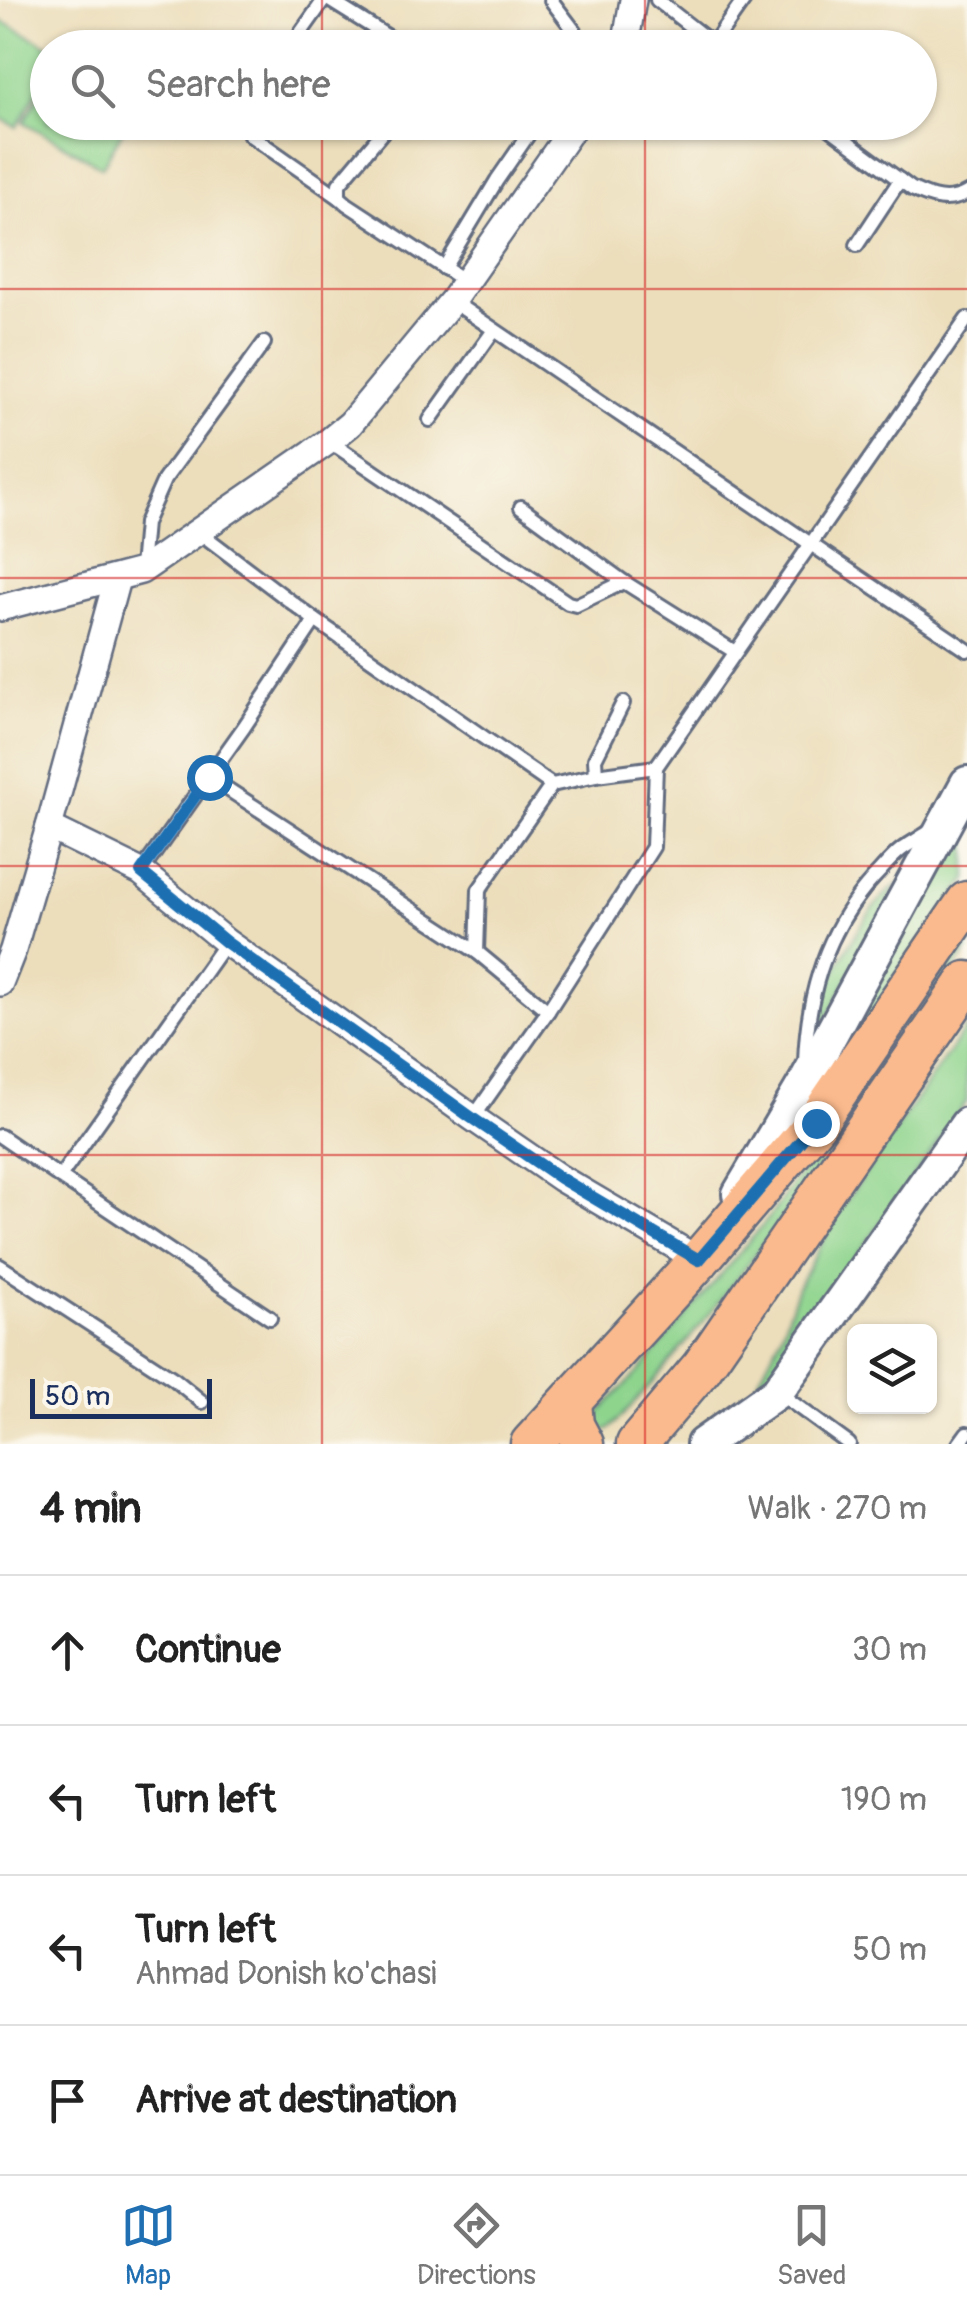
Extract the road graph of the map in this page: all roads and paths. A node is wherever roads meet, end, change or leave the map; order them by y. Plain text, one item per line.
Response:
1 (327, 0) edge
2 (550, 0) edge
3 (633, 0) edge
4 (657, 0) edge
5 (744, 0) edge
6 (304, 30) edge
7 (376, 30) edge
8 (574, 30) edge
9 (629, 30) edge
10 (695, 30) edge
11 (726, 30) edge
12 (259, 140) edge
13 (376, 140) edge
14 (524, 140) edge
15 (563, 140) edge
16 (846, 140) edge
17 (900, 180) junction
18 (967, 193) edge
19 (340, 196) junction
20 (857, 245) dead end
21 (454, 284) junction
22 (967, 319) edge
23 (494, 330) junction
24 (264, 343) dead end
25 (430, 420) dead end
26 (330, 441) junction
27 (521, 506) dead end
28 (199, 532) junction
29 (811, 546) junction
30 (128, 575) junction
31 (624, 582) junction
32 (0, 608) edge
33 (315, 620) junction
34 (967, 650) edge
35 (735, 652) junction
36 (623, 702) dead end
37 (656, 767) junction
38 (596, 776) junction
39 (209, 777) junction
40 (967, 783) edge
41 (552, 785) junction
42 (944, 823) junction
43 (49, 828) junction
44 (141, 872) junction
45 (967, 902) edge
46 (226, 942) junction
47 (477, 952) junction
48 (967, 982) edge
49 (0, 984) edge
50 (548, 1011) junction
51 (804, 1084) junction
52 (472, 1118) junction
53 (967, 1124) edge
54 (0, 1136) edge
55 (60, 1177) junction
56 (699, 1260) junction
57 (0, 1266) edge
58 (270, 1318) dead end
59 (777, 1392) junction
60 (202, 1402) dead end
61 (571, 1402) junction
62 (967, 1433) edge
63 (531, 1444) edge
64 (584, 1444) edge
65 (637, 1444) edge
66 (703, 1444) edge
67 (849, 1444) edge
68 (959, 1444) edge

1 - 6 lane
1 - 7 lane
2 - 8 lane
3 - 9 street
4 - 10 lane
5 - 11 lane
12 - 19 lane
13 - 19 lane
14 - 21 lane
15 - 21 street
16 - 17 lane
17 - 18 lane
17 - 20 lane
19 - 21 lane
21 - 23 lane
21 - 26 street
22 - 29 lane
23 - 25 lane
23 - 29 lane
24 - 30 lane
26 - 28 street
26 - 31 lane
27 - 31 lane
28 - 30 street
28 - 33 lane
29 - 34 lane
29 - 35 lane
30 - 32 street
30 - 43 street
31 - 35 lane
33 - 39 lane
33 - 41 lane
35 - 37 lane
36 - 38 lane
37 - 38 lane
37 - 50 lane
38 - 41 lane
39 - 44 lane
39 - 47 lane
40 - 42 street
41 - 47 lane
42 - 51 street
42 - 51 lane
43 - 44 street
43 - 49 street
44 - 46 street
45 - 56 main road
46 - 52 street
46 - 55 lane
47 - 50 lane
48 - 65 main road
50 - 52 lane
51 - 56 street
52 - 56 street
53 - 59 street
54 - 55 lane
55 - 58 lane
56 - 61 main road
57 - 60 lane
59 - 66 street
59 - 67 lane
61 - 63 main road
61 - 64 main road
62 - 68 lane

